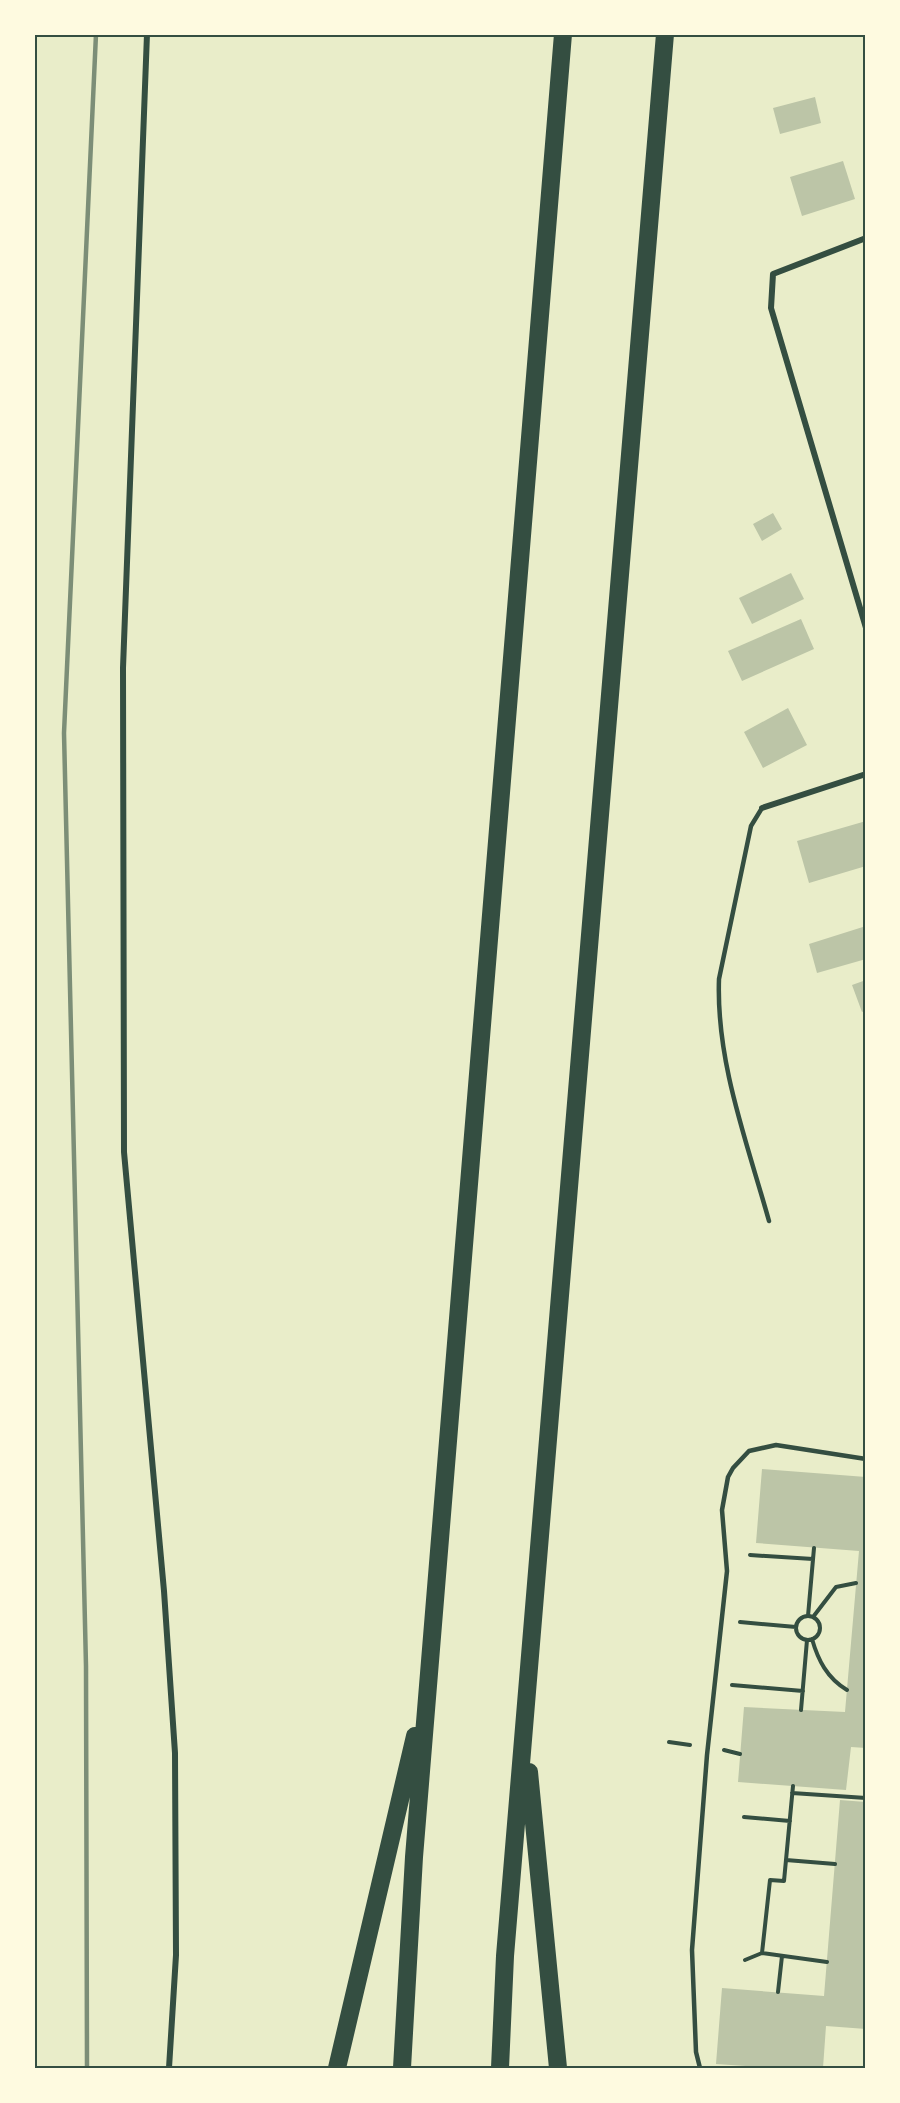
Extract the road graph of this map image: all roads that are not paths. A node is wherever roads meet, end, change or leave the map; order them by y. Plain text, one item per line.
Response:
1 (147, 34) edge
2 (563, 34) edge
3 (664, 34) edge
4 (866, 238) edge
5 (866, 628) edge
6 (866, 774) edge
7 (762, 808) joint
8 (769, 1221) dead end
9 (866, 1459) edge
10 (429, 1676) junction
11 (524, 1724) junction
12 (170, 2068) edge
13 (338, 2068) edge
14 (402, 2068) edge
15 (500, 2068) edge
16 (558, 2068) edge
17 (700, 2068) edge

1 - 12 street
2 - 10 highway
3 - 11 highway
4 - 5 street
6 - 7 street
7 - 8 lane
9 - 17 lane
10 - 13 highway
10 - 14 highway
11 - 15 highway
11 - 16 highway

